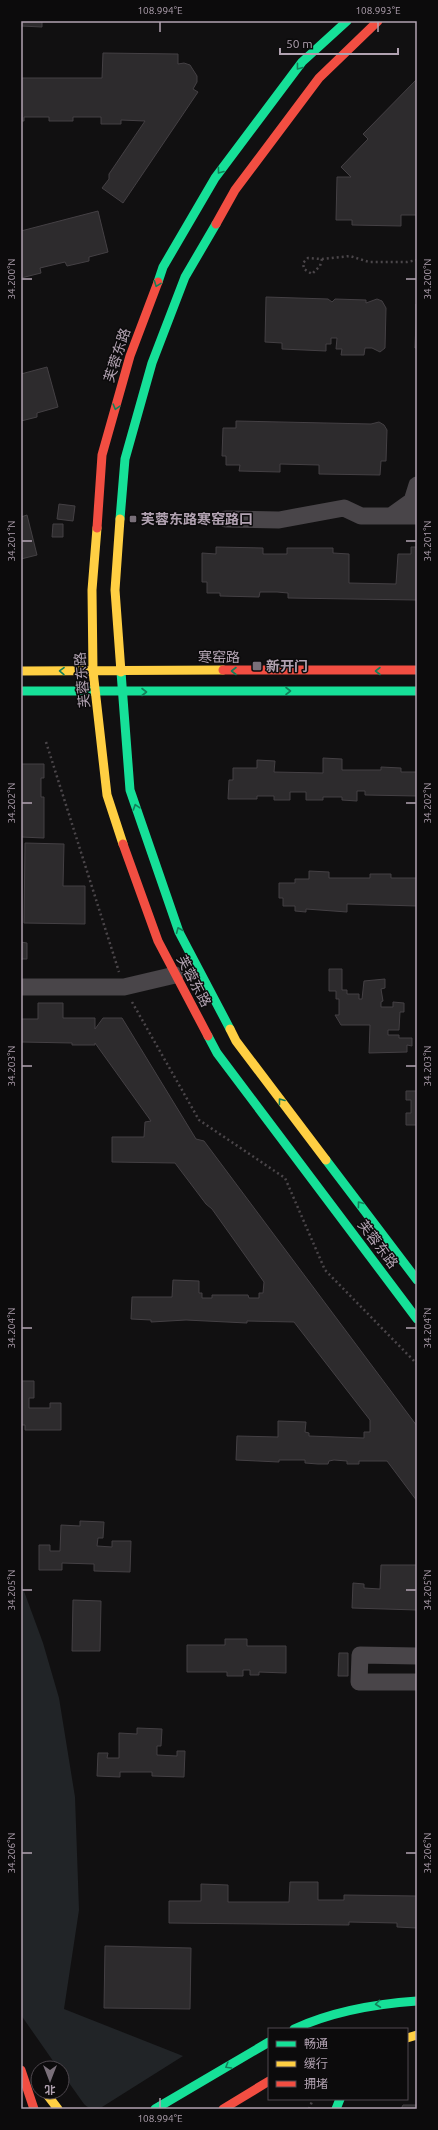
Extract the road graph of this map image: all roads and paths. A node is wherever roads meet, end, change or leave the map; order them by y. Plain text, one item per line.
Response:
1 (347, 21) edge
2 (378, 21) edge
3 (322, 259) junction
4 (417, 260) edge
5 (417, 485) edge
6 (391, 516) junction
7 (417, 516) edge
8 (226, 519) dead end
9 (21, 670) edge
10 (417, 670) edge
11 (93, 671) junction
12 (121, 671) junction
13 (21, 691) edge
14 (417, 691) edge
15 (96, 692) junction
16 (123, 692) junction
17 (46, 742) dead end
18 (175, 975) junction
19 (21, 987) edge
20 (124, 987) junction
21 (417, 1280) edge
22 (417, 1319) edge
23 (417, 1364) edge
24 (417, 1656) edge
25 (417, 1682) edge
26 (417, 2001) edge
27 (296, 2028) edge
28 (268, 2043) edge
29 (21, 2059) edge
30 (21, 2070) edge
31 (30, 2071) edge
32 (268, 2081) edge
33 (52, 2100) edge
34 (34, 2109) edge
35 (58, 2109) edge
36 (155, 2109) edge
37 (223, 2109) edge

1 -> 11 main road, 芙蓉东路
2 - 12 main road, 芙蓉东路
3 - 3 path
3 - 4 path
5 - 6 street
6 - 7 street
6 - 8 street
11 -> 9 main road, 寒窑路
10 -> 12 main road, 寒窑路
11 - 12 main road, 寒窑路
11 - 15 main road, 芙蓉东路
12 - 16 main road, 芙蓉东路
13 - 15 main road
16 -> 14 main road
15 - 16 main road
15 - 18 main road, 芙蓉东路
21 -> 16 main road, 芙蓉东路
17 - 20 path
18 - 20 street
18 - 22 main road, 芙蓉东路
19 - 20 street
20 - 23 path
24 - 25 street
26 -> 27 main road
28 -> 36 main road
29 - 31 main road
30 - 34 main road
32 - 37 main road
33 - 35 main road

